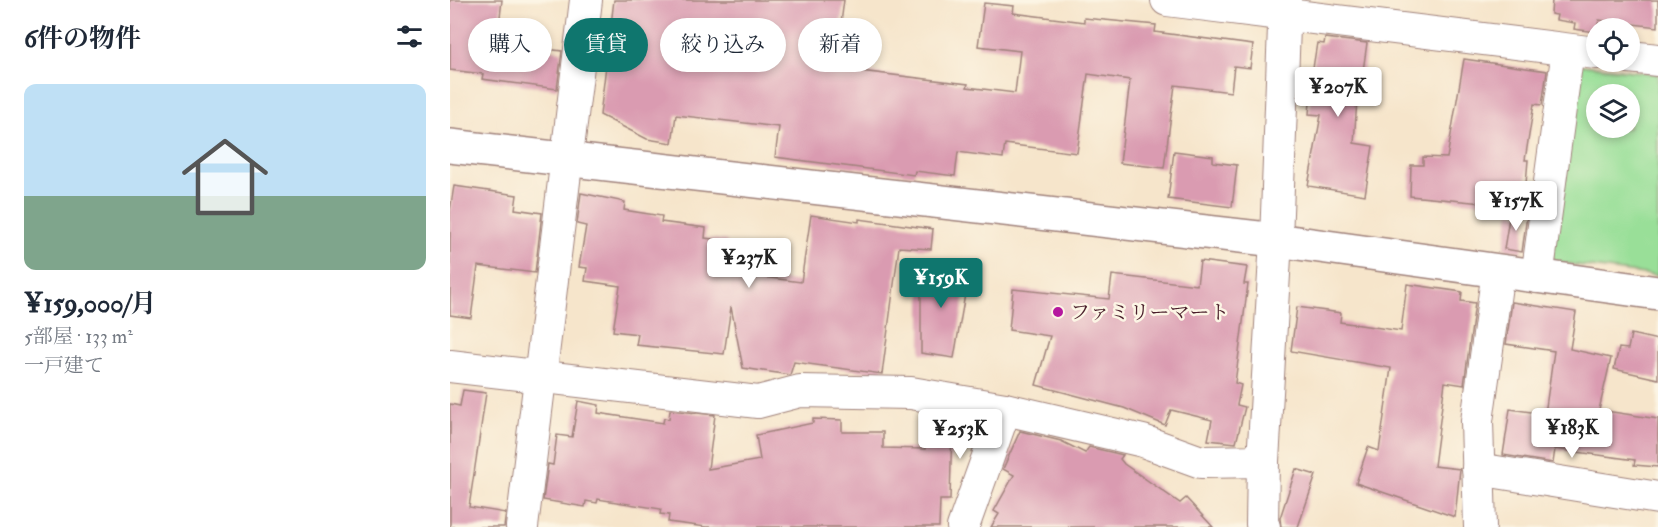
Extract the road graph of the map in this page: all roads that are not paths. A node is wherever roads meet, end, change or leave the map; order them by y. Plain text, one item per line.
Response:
1 (586, 0) edge
2 (1167, 0) edge
3 (1285, 7) edge
4 (1582, 51) edge
5 (1640, 58) edge
6 (1658, 60) edge
7 (450, 146) edge
8 (565, 159) junction
9 (1276, 240) junction
10 (1498, 272) junction
11 (1537, 277) junction
12 (1658, 293) edge
13 (450, 366) edge
14 (539, 376) junction
15 (1005, 409) junction
16 (1263, 461) junction
17 (1478, 469) junction
18 (1658, 498) edge
19 (522, 527) edge
20 (963, 527) edge
21 (1264, 527) edge
22 (1480, 527) edge

1 - 8 street
2 - 3 street
3 - 4 street
3 - 9 street
4 - 11 street
5 - 6 street
7 - 8 street
8 - 9 street
8 - 14 street
9 - 10 street
9 - 16 street
10 - 11 street
10 - 17 street
11 - 12 street
13 - 14 street
14 - 15 street
14 - 19 street
15 - 16 street
15 - 20 street
16 - 21 street
17 - 18 street
17 - 22 street

